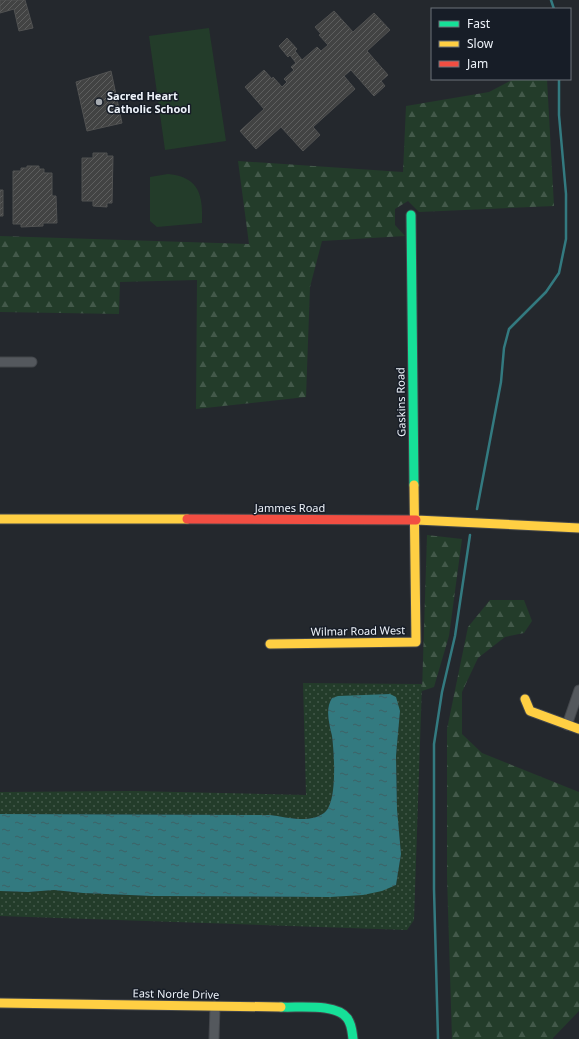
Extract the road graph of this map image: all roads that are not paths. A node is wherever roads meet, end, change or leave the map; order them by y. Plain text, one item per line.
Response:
1 (411, 215) dead end
2 (0, 362) edge
3 (32, 362) dead end
4 (0, 519) edge
5 (414, 520) junction
6 (579, 528) edge
7 (415, 588) joint
8 (270, 644) dead end
9 (579, 690) edge
10 (525, 699) dead end
11 (567, 725) junction
12 (579, 729) edge
13 (0, 1003) edge
14 (215, 1006) junction
15 (214, 1039) edge
16 (353, 1039) edge

1 - 5 street, Gaskins Road
2 - 3 street
4 - 5 street, Jammes Road
5 - 6 street, Jammes Road
5 - 7 street, Gaskins Road
7 - 8 street, Wilmar Road West
9 - 11 street
10 - 11 street
11 - 12 street
13 - 14 street, East Norde Drive
14 - 15 street
14 - 16 street, East Norde Drive

